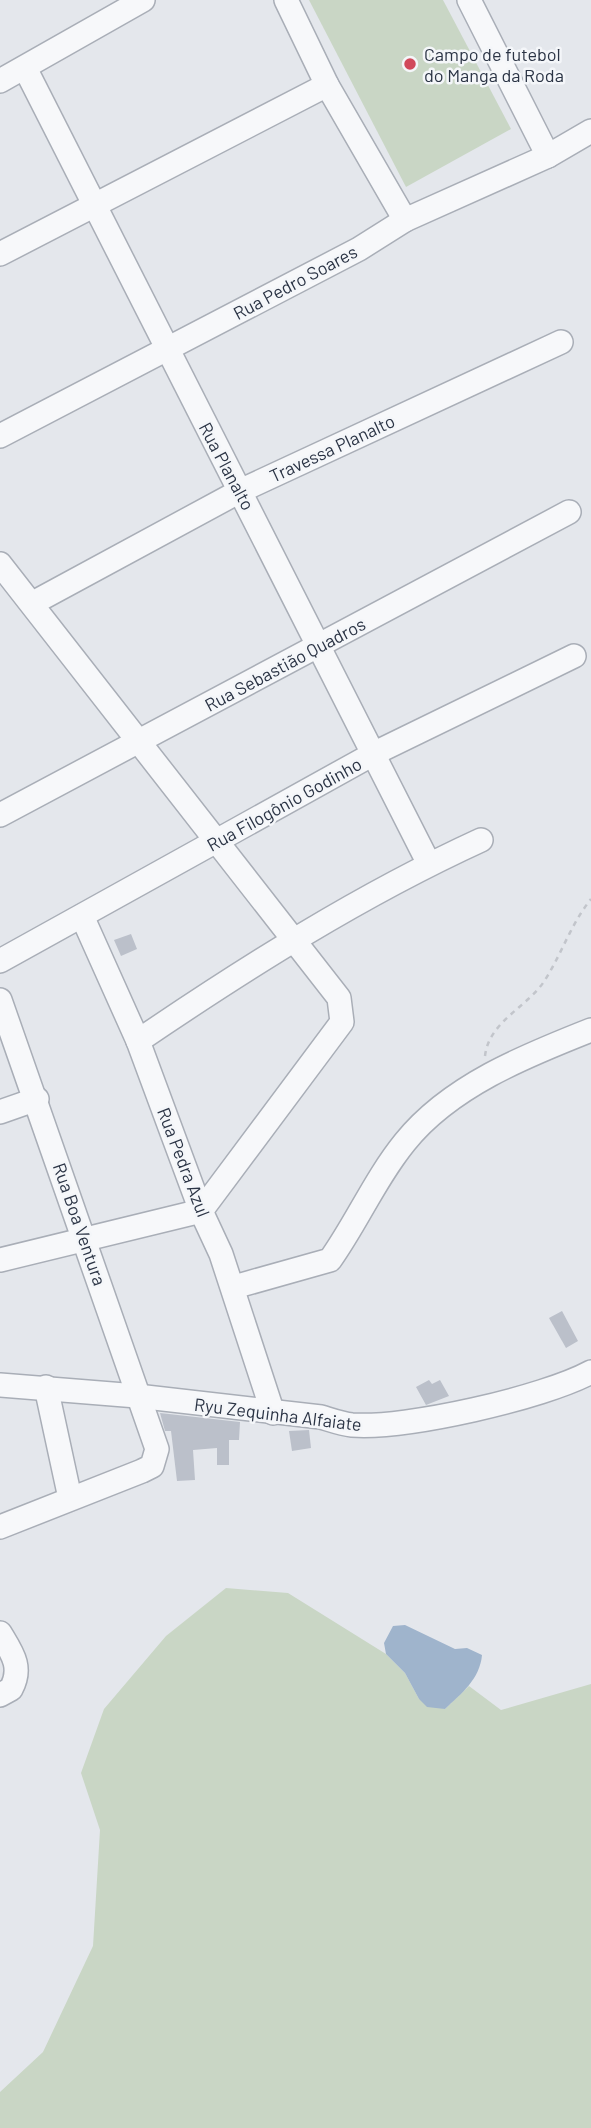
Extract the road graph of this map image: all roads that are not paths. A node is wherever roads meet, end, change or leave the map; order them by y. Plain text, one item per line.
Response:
1 (143, 0) edge
2 (286, 0) edge
3 (468, 0) edge
4 (25, 68) junction
5 (0, 80) edge
6 (327, 85) junction
7 (591, 131) edge
8 (548, 156) junction
9 (97, 206) junction
10 (404, 220) junction
11 (0, 254) edge
12 (561, 342) dead end
13 (166, 349) junction
14 (0, 436) edge
15 (240, 491) junction
16 (569, 512) dead end
17 (0, 564) edge
18 (33, 603) junction
19 (318, 645) junction
20 (574, 656) dead end
21 (139, 741) junction
22 (375, 753) junction
23 (0, 816) edge
24 (481, 840) dead end
25 (217, 842) junction
26 (429, 864) junction
27 (82, 916) junction
28 (295, 941) junction
29 (0, 961) edge
30 (0, 1000) edge
31 (591, 1031) edge
32 (138, 1041) junction
33 (37, 1099) junction
34 (0, 1112) edge
35 (201, 1211) junction
36 (86, 1241) junction
37 (0, 1260) edge
38 (234, 1287) junction
39 (591, 1372) edge
40 (0, 1385) edge
41 (46, 1387) junction
42 (137, 1396) junction
43 (273, 1413) junction
44 (70, 1498) junction
45 (0, 1527) edge
46 (0, 1633) edge
47 (0, 1695) edge

1 - 4 street
2 - 6 street
3 - 8 street
4 - 5 street
4 - 9 street, Rua Planalto
6 - 9 street
6 - 10 street
7 - 8 street, Rua Pedro Soares
8 - 10 street, Rua Pedro Soares
9 - 11 street
9 - 13 street, Rua Planalto
10 - 13 street, Rua Pedro Soares
12 - 15 street, Travessa Planalto
13 - 14 street, Rua Pedro Soares
13 - 15 street, Rua Planalto
15 - 18 street, Travessa Planalto
15 - 19 street, Rua Planalto
16 - 19 street, Rua Sebastião Quadros
17 - 18 street
18 - 21 street
19 - 21 street, Rua Sebastião Quadros
19 - 22 street, Rua Planalto
20 - 22 street, Rua Filogônio Godinho
21 - 23 street, Rua Sebastião Quadros
21 - 25 street
22 - 25 street, Rua Filogônio Godinho
22 - 26 street, Rua Planalto
24 - 26 street
25 - 27 street, Rua Filogônio Godinho
25 - 28 street
26 - 28 street
27 - 29 street, Rua Filogônio Godinho
27 - 32 street, Rua Pedra Azul
28 - 32 street
28 - 35 street
30 - 33 street, Rua Boa Ventura
31 - 38 street
32 - 35 street, Rua Pedra Azul
33 - 34 street
33 - 36 street, Rua Boa Ventura
35 - 36 street
35 - 38 street, Rua Pedra Azul
36 - 37 street
36 - 42 street, Rua Boa Ventura
38 - 43 street, Rua Pedra Azul
39 - 43 street, Ryu Zequinha Alfaiate
40 - 41 street, Ryu Zequinha Alfaiate
41 - 42 street, Ryu Zequinha Alfaiate
41 - 44 street
42 - 43 street, Ryu Zequinha Alfaiate
42 - 44 street, Rua Boa Ventura
44 - 45 street
46 - 47 street

